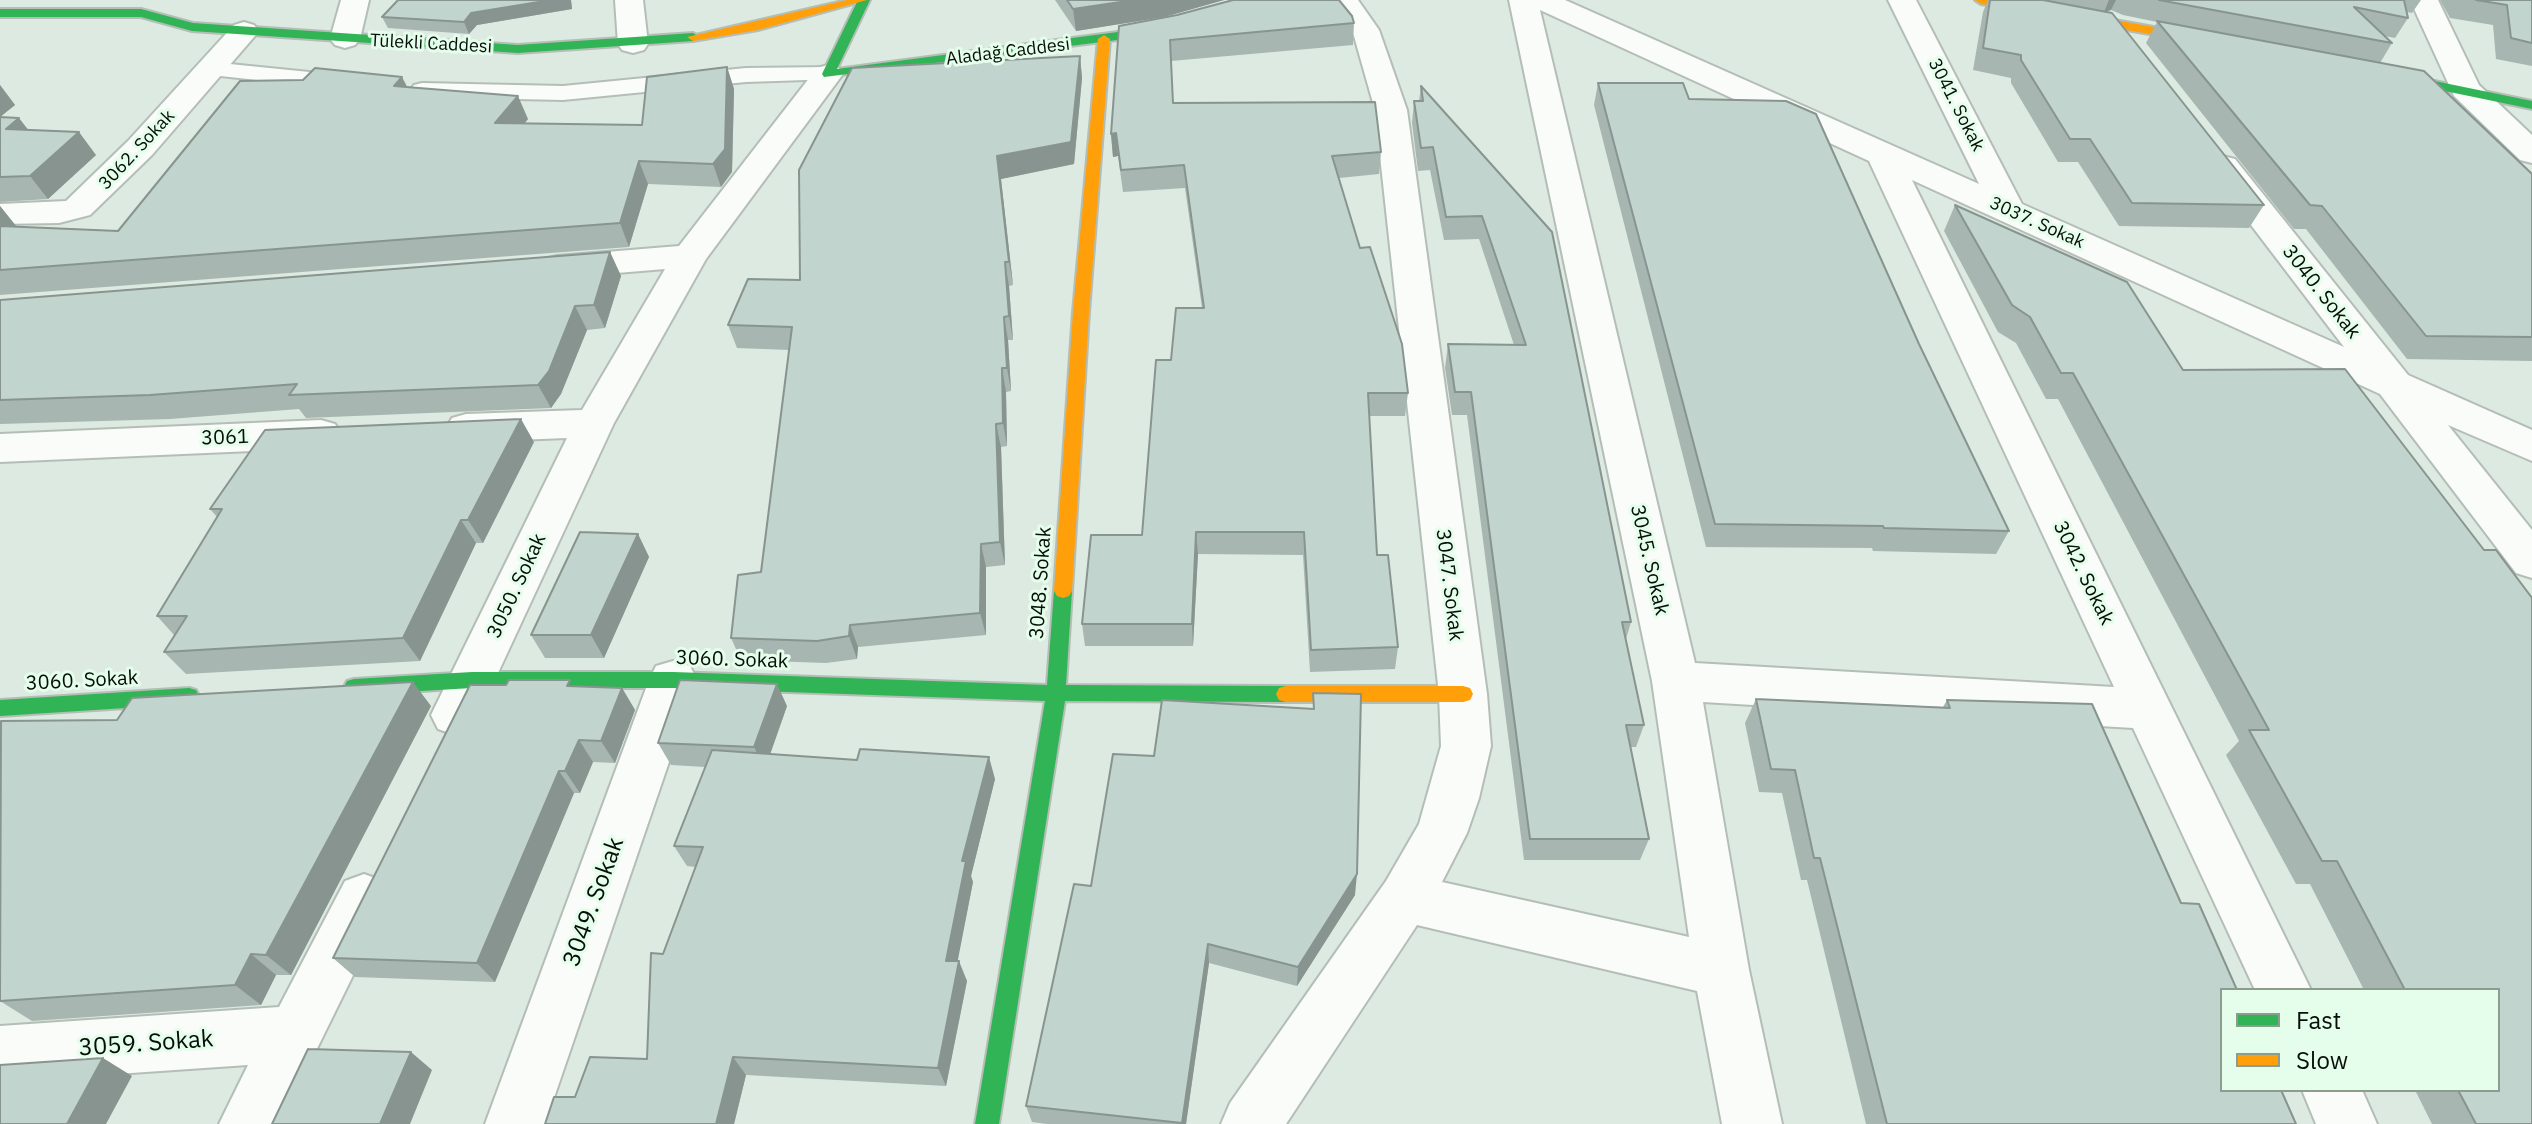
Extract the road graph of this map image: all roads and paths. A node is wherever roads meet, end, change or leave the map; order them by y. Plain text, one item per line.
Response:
1 (355, 0) edge
2 (629, 0) edge
3 (862, 0) edge
4 (1344, 0) edge
5 (1523, 0) edge
6 (1541, 0) edge
7 (1902, 0) edge
8 (1981, 0) edge
9 (2424, 0) edge
10 (139, 6) edge
11 (0, 13) edge
12 (2110, 22) junction
13 (244, 31) junction
14 (1155, 31) edge
15 (345, 39) junction
16 (1104, 39) junction
17 (633, 44) junction
18 (2233, 46) edge
19 (2139, 60) edge
20 (210, 69) junction
21 (2357, 69) edge
22 (828, 74) junction
23 (371, 86) edge
24 (402, 89) edge
25 (2465, 89) junction
26 (2532, 105) edge
27 (2198, 135) edge
28 (2532, 153) edge
29 (1883, 155) junction
30 (2009, 211) junction
31 (0, 214) edge
32 (690, 256) junction
33 (518, 270) edge
34 (2394, 385) junction
35 (594, 423) junction
36 (422, 430) edge
37 (360, 433) edge
38 (2532, 447) edge
39 (0, 448) edge
40 (2532, 561) edge
41 (472, 680) junction
42 (673, 680) junction
43 (1676, 681) junction
44 (331, 688) edge
45 (1056, 693) junction
46 (1463, 694) junction
47 (205, 696) edge
48 (0, 708) edge
49 (2148, 709) junction
50 (438, 749) edge
51 (382, 861) edge
52 (1405, 898) junction
53 (1721, 970) junction
54 (2282, 988) edge
55 (292, 1034) junction
56 (0, 1054) edge
57 (2332, 1092) edge
58 (249, 1124) edge
59 (515, 1124) edge
60 (987, 1124) edge
61 (1251, 1124) edge
62 (1752, 1124) edge
63 (2347, 1124) edge

1 - 15 street
2 - 17 street
3 - 17 street, Tülekli Caddesi
3 - 22 street
4 - 46 street, 3047. Sokak
5 - 43 street, 3045. Sokak
6 - 29 street, 3037. Sokak
7 - 30 street, 3041. Sokak
8 - 12 street
9 - 25 street
10 - 11 street, Tülekli Caddesi
10 - 13 street, Tülekli Caddesi
12 - 18 street
12 - 19 street
13 - 15 street, Tülekli Caddesi
13 - 20 street, 3062. Sokak
14 - 16 street, Aladağ Caddesi
15 - 17 street, Tülekli Caddesi
16 - 22 street, Aladağ Caddesi
16 - 45 street, 3048. Sokak
20 - 23 lane
20 - 31 street, 3062. Sokak
21 - 25 street
22 - 24 lane
22 - 32 street, 3050. Sokak
25 - 26 street
25 - 28 street
27 - 34 street, 3040. Sokak
29 - 30 street, 3037. Sokak
29 - 49 street, 3042. Sokak
30 - 34 street, 3037. Sokak
32 - 33 street
32 - 35 street, 3050. Sokak
34 - 38 street, 3037. Sokak
34 - 40 street, 3040. Sokak
35 - 36 street
35 - 41 street, 3050. Sokak
37 - 39 street, 3061
41 - 42 street, 3060. Sokak
41 - 44 street, 3060. Sokak
41 - 50 street, 3050. Sokak
42 - 45 street, 3060. Sokak
42 - 59 street, 3049. Sokak
43 - 49 street
43 - 53 street, 3045. Sokak
45 - 46 street, 3060. Sokak
45 - 60 street, 3048. Sokak
46 - 52 street, 3047. Sokak
47 - 48 street, 3060. Sokak
49 - 54 street, 3042. Sokak
51 - 55 street
52 - 53 street
52 - 61 street, 3047. Sokak
53 - 62 street, 3045. Sokak
55 - 56 street, 3059. Sokak
55 - 58 street
57 - 63 street

